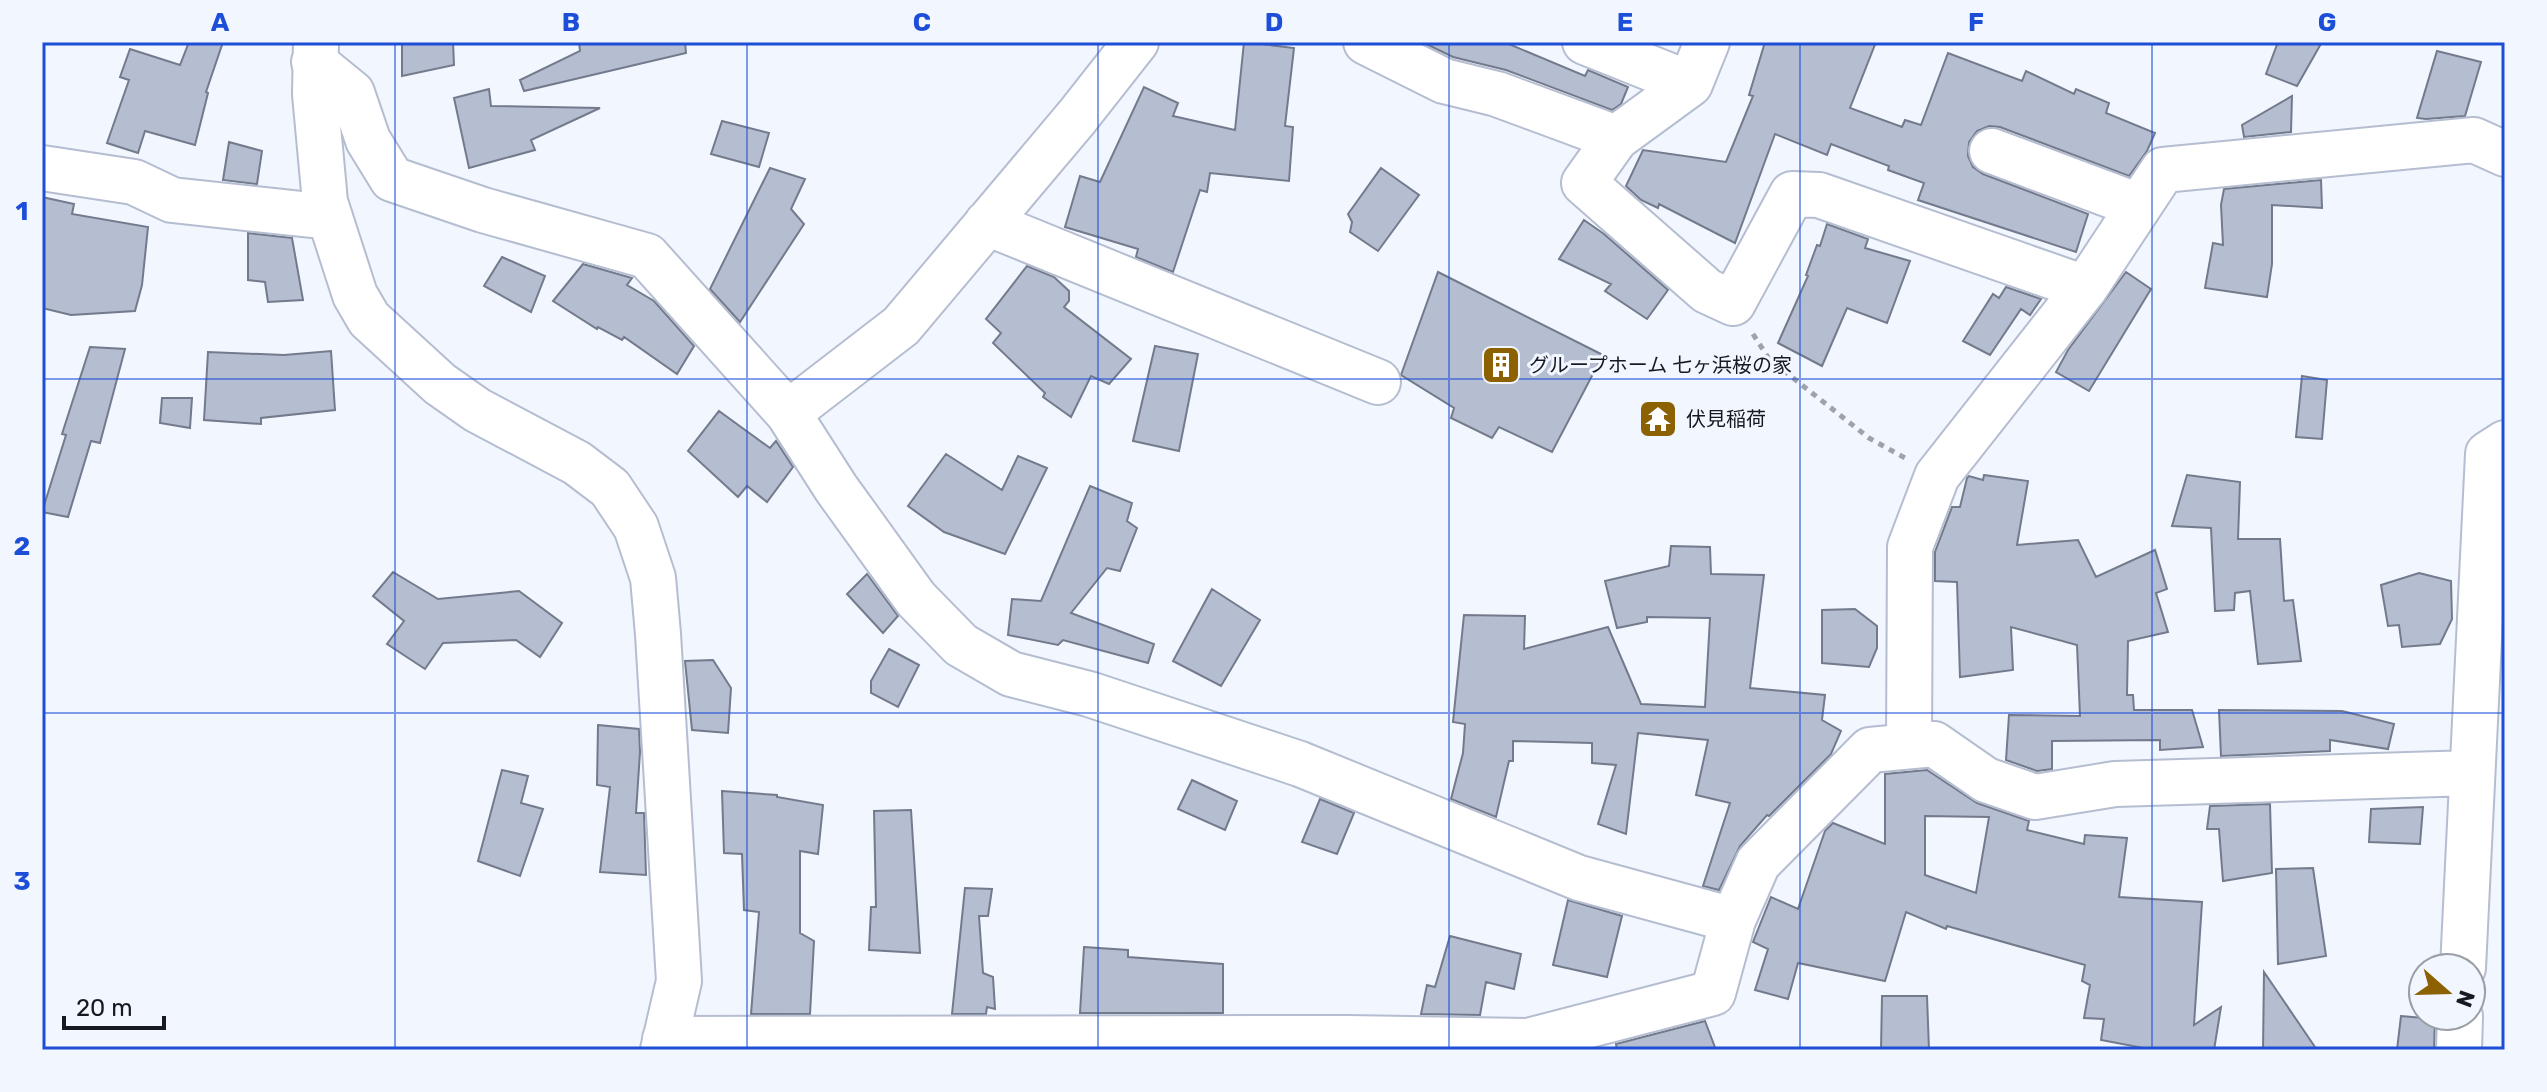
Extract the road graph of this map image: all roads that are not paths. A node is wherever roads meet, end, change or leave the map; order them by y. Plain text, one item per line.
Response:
1 (1136, 42) edge
2 (1366, 42) edge
3 (1585, 42) edge
4 (1707, 42) edge
5 (315, 52) edge
6 (1690, 84) junction
7 (1616, 138) junction
8 (1992, 151) dead end
9 (2505, 154) edge
10 (42, 168) edge
11 (2139, 206) junction
12 (330, 217) junction
13 (987, 223) junction
14 (2085, 288) junction
15 (1378, 382) dead end
16 (788, 413) junction
17 (2505, 443) edge
18 (1909, 746) junction
19 (2472, 773) junction
20 (1733, 920) junction
21 (2464, 952) edge
22 (664, 1044) edge
23 (1421, 1044) edge

1 - 13 street
2 - 7 street
3 - 6 street
4 - 6 street
5 - 12 street
5 - 16 street
6 - 7 street
7 - 14 street
8 - 11 street
9 - 11 street
10 - 12 street
11 - 14 street
12 - 22 street
13 - 15 street
13 - 16 street
14 - 18 street
16 - 20 street
17 - 19 street
18 - 19 street
18 - 20 street
19 - 21 street
20 - 23 street
22 - 23 street

